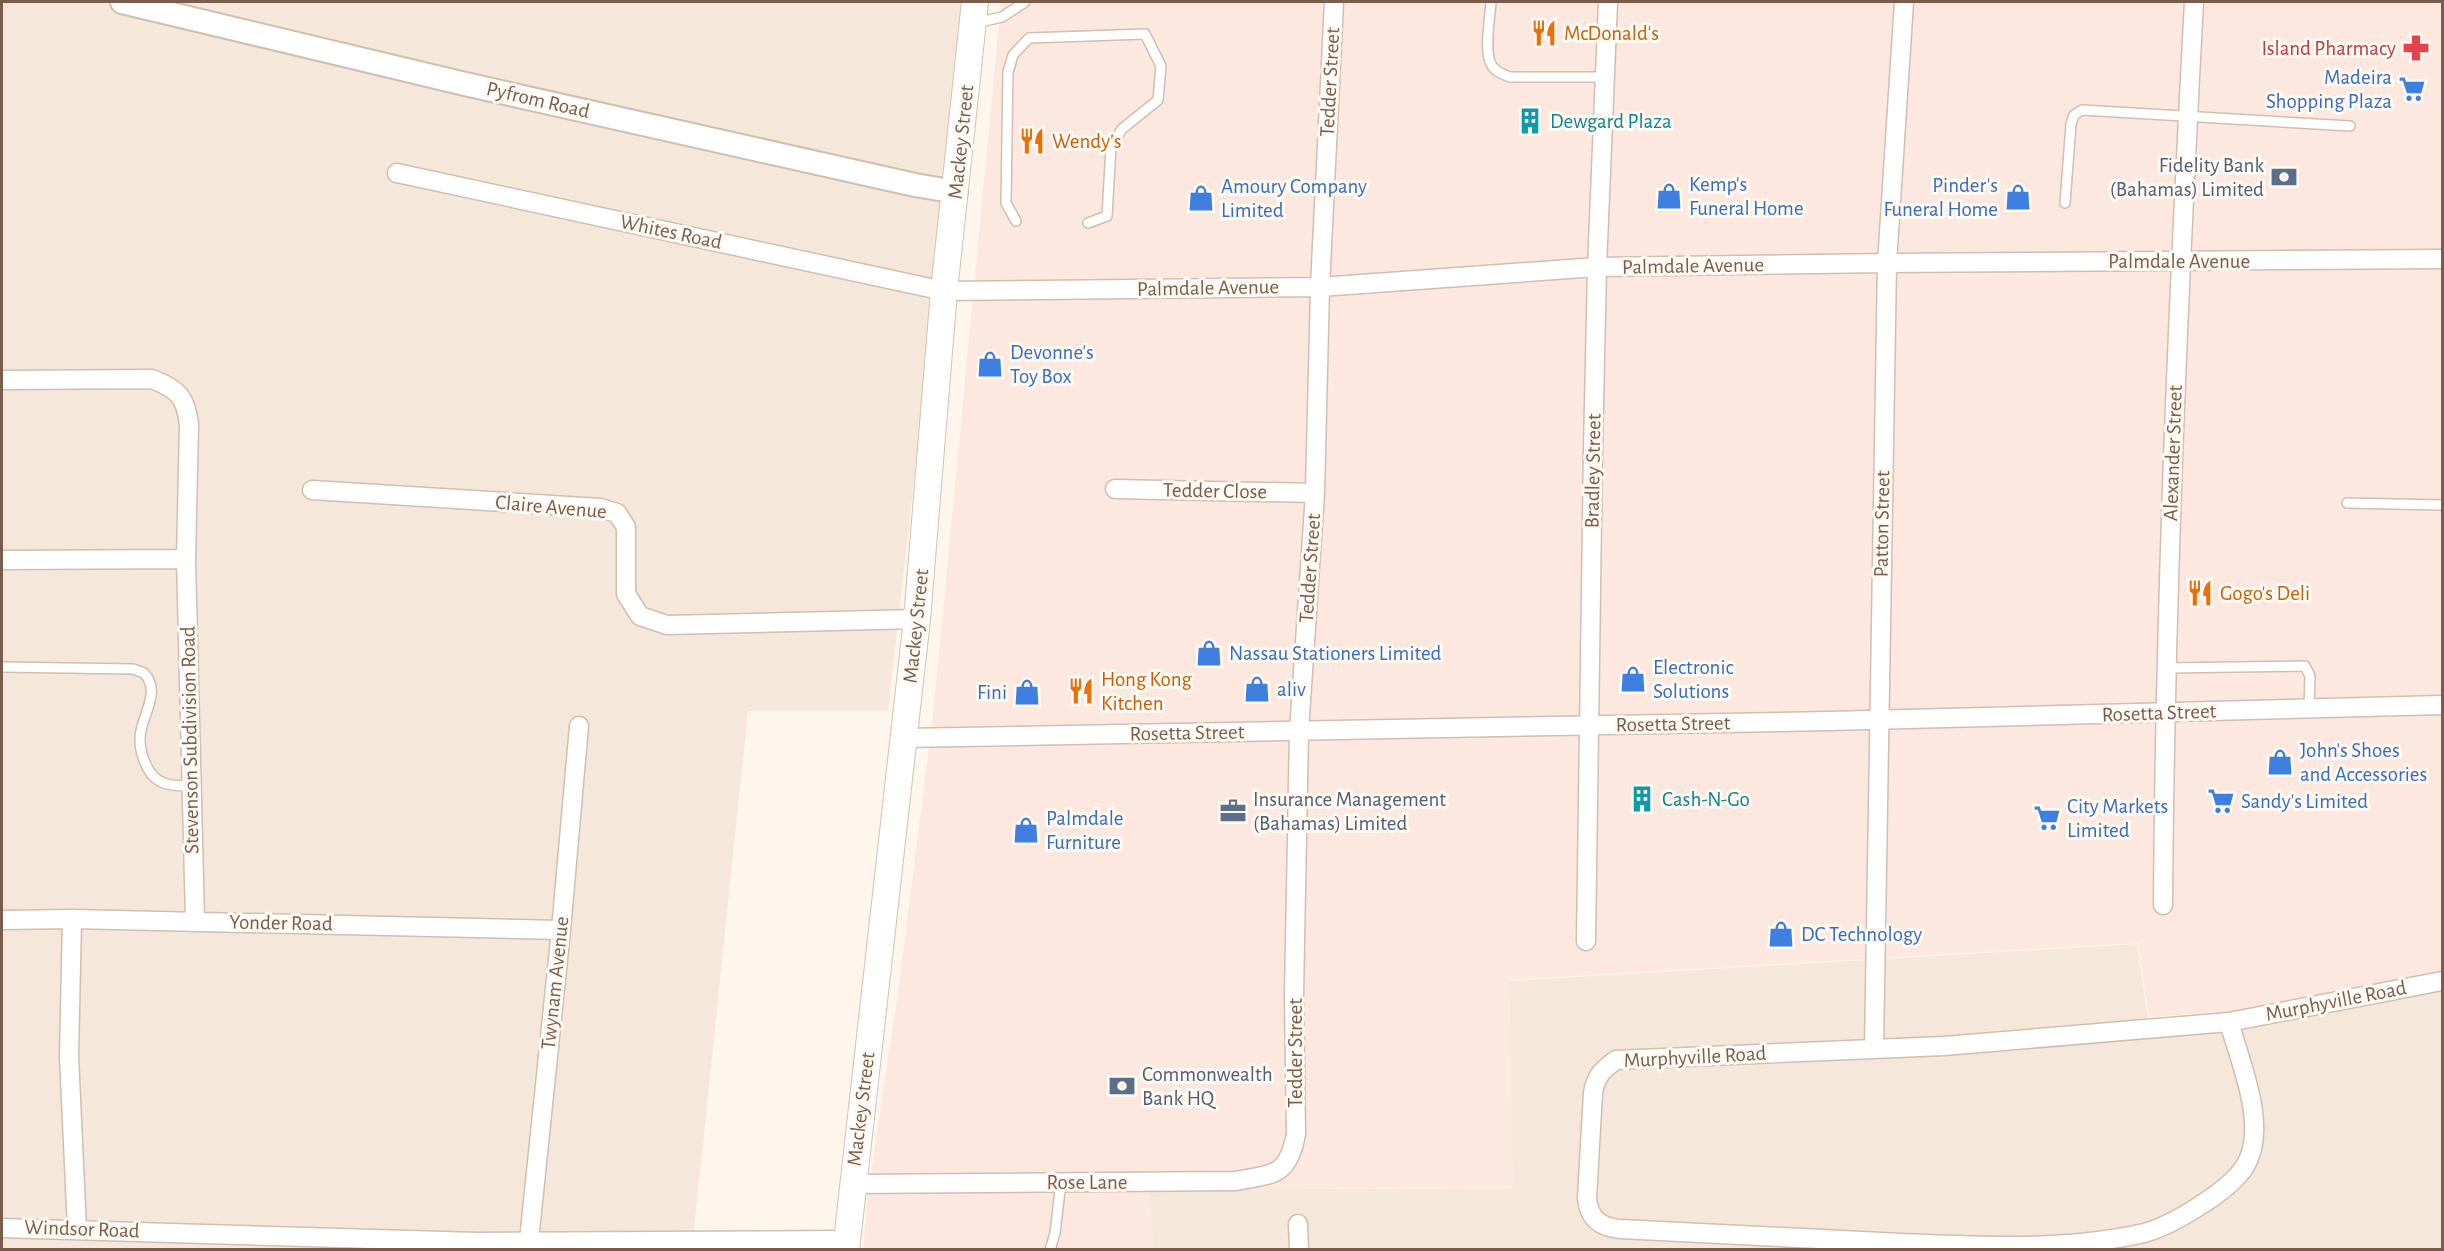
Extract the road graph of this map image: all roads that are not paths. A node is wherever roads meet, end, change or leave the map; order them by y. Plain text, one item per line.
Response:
1 (122, 2) edge
2 (1025, 2) edge
3 (1334, 2) edge
4 (1491, 2) edge
5 (1608, 2) edge
6 (1904, 2) edge
7 (2194, 2) edge
8 (974, 13) edge
9 (1604, 77) junction
10 (2188, 117) junction
11 (2350, 126) dead end
12 (397, 173) dead end
13 (956, 192) junction
14 (2065, 203) dead end
15 (1016, 221) dead end
16 (1088, 223) dead end
17 (2442, 259) edge
18 (2180, 261) junction
19 (1887, 263) junction
20 (1597, 267) junction
21 (1320, 287) junction
22 (944, 291) junction
23 (2, 380) edge
24 (1115, 489) dead end
25 (312, 490) dead end
26 (1315, 493) junction
27 (2347, 503) dead end
28 (2442, 505) edge
29 (186, 559) junction
30 (2, 560) edge
31 (917, 619) junction
32 (2, 667) edge
33 (2166, 668) junction
34 (2442, 705) edge
35 (2309, 708) junction
36 (2164, 712) junction
37 (1879, 720) junction
38 (1591, 725) junction
39 (579, 726) dead end
40 (1299, 732) junction
41 (904, 738) junction
42 (191, 786) junction
43 (2163, 905) dead end
44 (72, 919) junction
45 (2, 920) edge
46 (195, 921) junction
47 (561, 930) junction
48 (1586, 941) dead end
49 (2442, 981) edge
50 (2229, 1022) junction
51 (1874, 1048) junction
52 (1296, 1134) joint
53 (1060, 1182) junction
54 (853, 1184) junction
55 (1298, 1224) dead end
56 (2, 1228) edge
57 (77, 1229) junction
58 (197, 1241) edge
59 (528, 1245) edge
60 (846, 1245) edge
61 (1050, 1250) edge
62 (1299, 1250) edge

1 - 13 street, Pyfrom Road
2 - 8 lane
3 - 21 street, Tedder Street
4 - 9 lane
5 - 9 street, Bradley Street
6 - 19 street, Patton Street
7 - 10 street, Alexander Street
8 - 13 main road, Mackey Street
9 - 20 street, Bradley Street
10 - 11 lane
10 - 14 lane
10 - 18 street, Alexander Street
12 - 22 street, Whites Road
13 - 22 main road, Mackey Street
15 - 16 lane
17 - 18 street, Palmdale Avenue
18 - 19 street, Palmdale Avenue
18 - 33 street, Alexander Street
19 - 20 street, Palmdale Avenue
19 - 37 street, Patton Street
20 - 21 street, Palmdale Avenue
20 - 38 street, Bradley Street
21 - 22 street, Palmdale Avenue
21 - 26 street, Tedder Street
22 - 31 main road, Mackey Street
23 - 29 street, Stevenson Subdivision Road
24 - 26 street, Tedder Close
25 - 31 street, Claire Avenue
26 - 40 street, Tedder Street
27 - 28 lane
29 - 30 street
29 - 42 street, Stevenson Subdivision Road
31 - 41 main road, Mackey Street
32 - 42 lane
33 - 35 lane
33 - 36 street, Alexander Street
34 - 35 street, Rosetta Street
35 - 36 street, Rosetta Street
36 - 37 street, Rosetta Street
36 - 43 street, Alexander Street
37 - 38 street, Rosetta Street
37 - 51 street, Patton Street
38 - 40 street, Rosetta Street
38 - 48 street, Bradley Street
39 - 47 street, Twynam Avenue
40 - 41 street, Rosetta Street
40 - 52 street, Tedder Street
41 - 54 main road, Mackey Street
42 - 46 street, Stevenson Subdivision Road
44 - 45 street, Yonder Road
44 - 46 street, Yonder Road
44 - 57 street
46 - 47 street, Yonder Road
47 - 59 street, Twynam Avenue
49 - 50 street, Murphyville Road
50 - 51 street, Murphyville Road
50 - 51 street, Murphyville Road
52 - 53 street, Rose Lane
53 - 54 street, Rose Lane
53 - 61 lane
54 - 60 main road, Mackey Street
55 - 62 street
56 - 57 street, Windsor Road
57 - 58 street, Windsor Road
58 - 59 street, Windsor Road
59 - 60 street, Windsor Road

